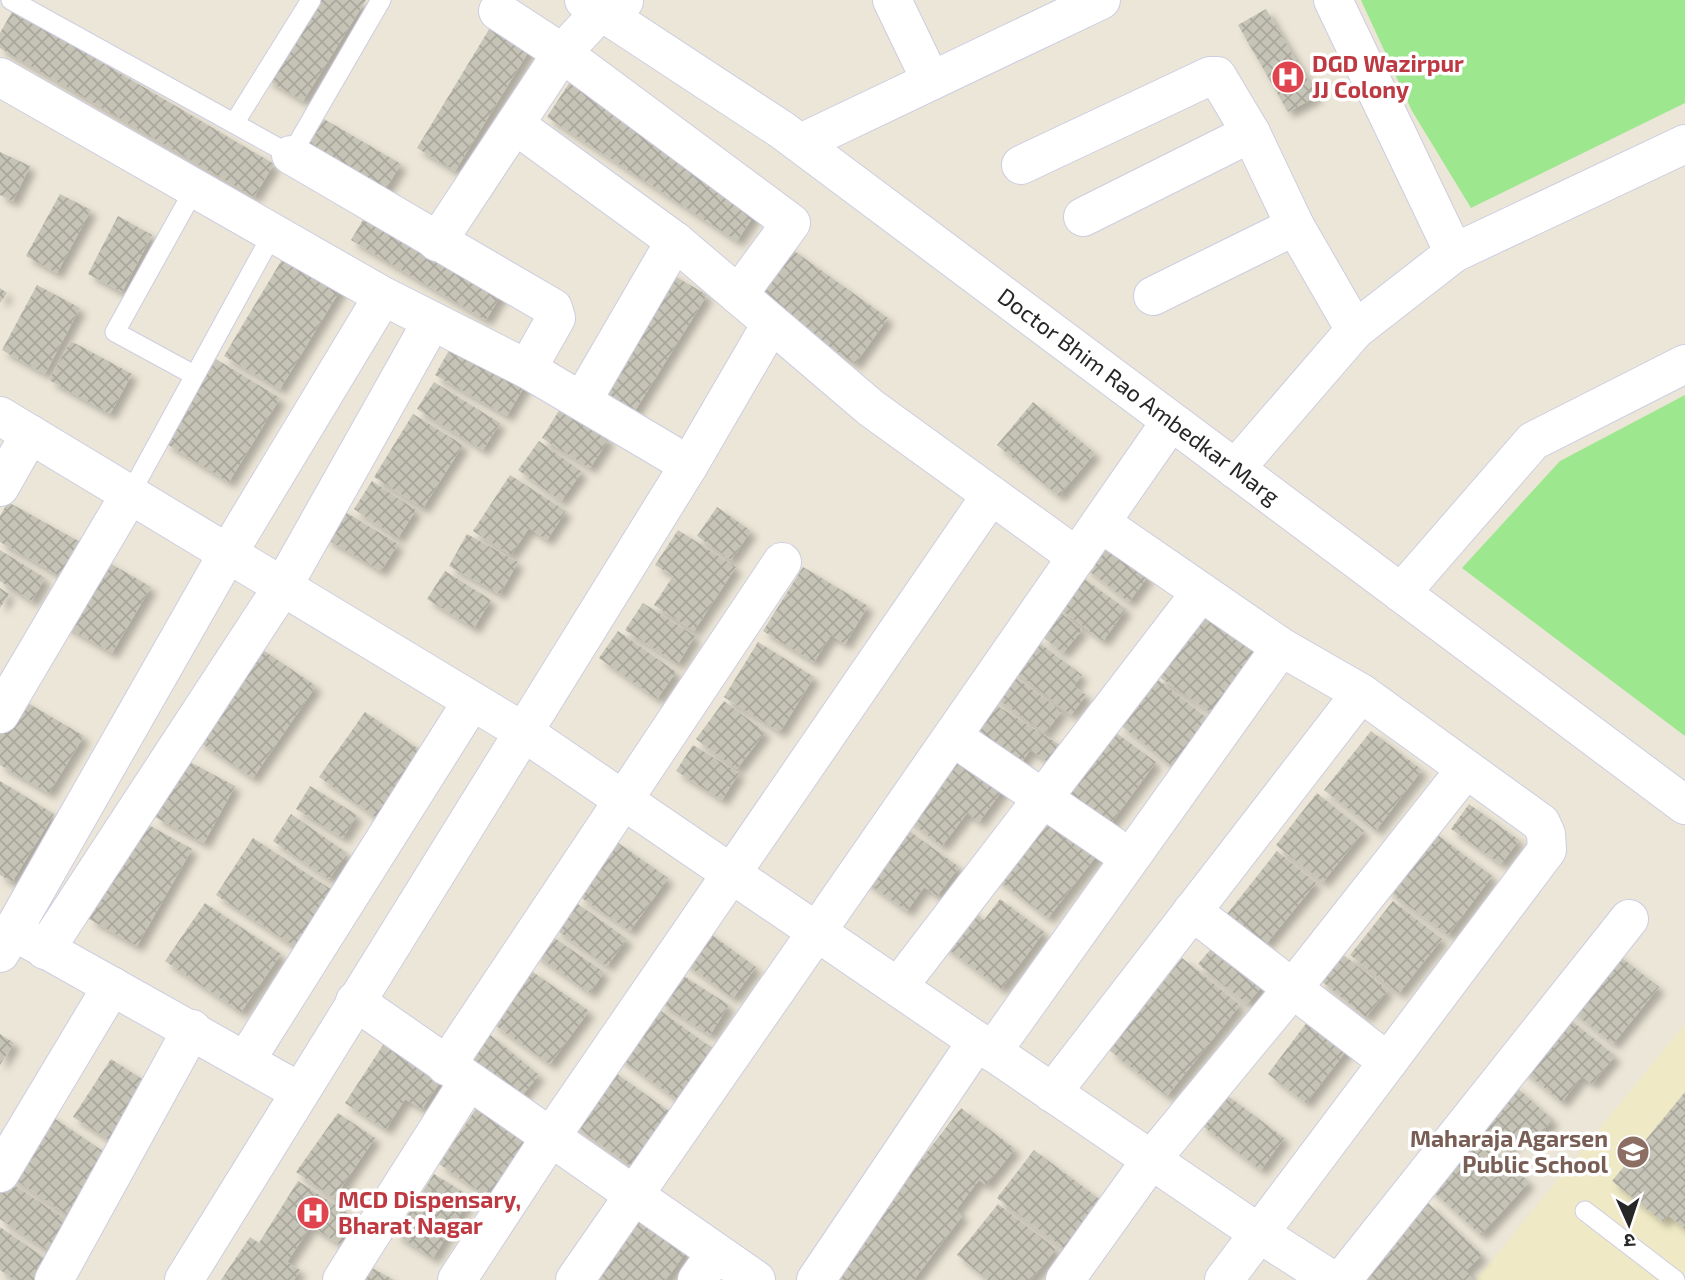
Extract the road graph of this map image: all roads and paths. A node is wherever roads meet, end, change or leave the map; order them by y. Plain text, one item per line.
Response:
1 (9, 0) edge
2 (311, 0) edge
3 (381, 0) edge
4 (892, 0) edge
5 (1101, 0) edge
6 (1333, 0) edge
7 (603, 4) edge
8 (498, 11) dead end
9 (0, 14) edge
10 (562, 53) junction
11 (0, 77) edge
12 (931, 81) junction
13 (235, 122) junction
14 (517, 125) junction
15 (1251, 133) junction
16 (801, 144) junction
17 (1685, 144) edge
18 (291, 155) junction
19 (1021, 165) dead end
20 (195, 188) junction
21 (1083, 217) dead end
22 (1295, 226) junction
23 (273, 233) junction
24 (674, 241) junction
25 (438, 242) junction
26 (1454, 253) junction
27 (738, 295) junction
28 (383, 296) junction
29 (1153, 296) dead end
30 (432, 321) junction
31 (771, 324) junction
32 (1355, 330) junction
33 (1685, 364) edge
34 (527, 369) junction
35 (194, 375) junction
36 (582, 401) junction
37 (1171, 421) junction
38 (15, 425) edge
39 (689, 465) junction
40 (1235, 469) junction
41 (0, 487) edge
42 (130, 494) junction
43 (991, 495) junction
44 (1101, 523) junction
45 (228, 553) junction
46 (1077, 557) junction
47 (782, 562) dead end
48 (283, 586) junction
49 (1201, 592) junction
50 (1401, 593) junction
51 (1281, 647) junction
52 (1361, 693) junction
53 (472, 701) junction
54 (0, 714) edge
55 (522, 731) junction
56 (953, 737) junction
57 (1466, 769) junction
58 (1043, 799) junction
59 (624, 800) junction
60 (1685, 806) edge
61 (1130, 859) junction
62 (733, 874) junction
63 (1192, 911) junction
64 (1629, 919) dead end
65 (818, 933) junction
66 (15, 939) edge
67 (112, 986) junction
68 (898, 987) junction
69 (1293, 988) junction
70 (355, 1001) junction
71 (192, 1030) junction
72 (985, 1046) junction
73 (246, 1060) junction
74 (1388, 1062) junction
75 (457, 1074) junction
76 (300, 1092) junction
77 (1052, 1093) junction
78 (550, 1138) junction
79 (1151, 1160) junction
80 (0, 1173) edge
81 (635, 1197) junction
82 (1585, 1211) dead end
83 (1259, 1234) junction
84 (707, 1266) edge
85 (54, 1280) edge
86 (184, 1280) edge
87 (342, 1280) edge
88 (457, 1280) edge
89 (575, 1280) edge
90 (756, 1280) edge
91 (816, 1280) edge
92 (1065, 1280) edge
93 (1224, 1280) edge
94 (1332, 1280) edge
95 (1342, 1280) edge
96 (1675, 1280) edge

1 - 9 lane
1 - 13 lane
2 - 13 lane
3 - 18 lane
4 - 12 street
5 - 12 street
6 - 26 street
7 - 10 street
7 - 16 street, Doctor Bhim Rao Ambedkar Marg
8 - 10 street
10 - 14 street
10 - 27 street
11 - 20 street
12 - 16 street
13 - 18 lane
14 - 24 street
14 - 25 street
15 - 19 street
15 - 21 street
15 - 22 street
16 - 37 street, Doctor Bhim Rao Ambedkar Marg
17 - 26 street
18 - 25 street
20 - 23 street
20 - 35 lane
22 - 29 street
22 - 32 street
23 - 28 street
23 - 35 lane
24 - 27 street
24 - 36 street
25 - 34 street
26 - 32 street
27 - 31 street
28 - 30 street
28 - 45 street
30 - 34 street
30 - 48 street
31 - 39 street
31 - 43 street
32 - 40 street
33 - 50 street
34 - 36 street
35 - 42 lane
36 - 39 street
37 - 40 street, Doctor Bhim Rao Ambedkar Marg
37 - 44 street
38 - 41 street
38 - 42 street
39 - 55 street
40 - 50 street, Doctor Bhim Rao Ambedkar Marg
42 - 45 street
42 - 54 street
43 - 46 street
43 - 62 street
44 - 46 street
44 - 49 street
45 - 48 street
45 - 66 street
46 - 56 street
47 - 59 street
48 - 53 street
48 - 66 street
49 - 51 street
49 - 58 street
50 - 60 street, Doctor Bhim Rao Ambedkar Marg
51 - 52 street
51 - 61 street
52 - 57 street
52 - 63 street
53 - 55 street
53 - 73 street
55 - 59 street
55 - 70 street
56 - 58 street
56 - 65 street
57 - 69 street
57 - 74 street
58 - 61 street
58 - 68 street
59 - 62 street
59 - 75 street
61 - 72 street
62 - 65 street
62 - 78 street
63 - 69 street
63 - 77 street
64 - 95 street
65 - 68 street
65 - 81 street
66 - 67 street
67 - 71 street
67 - 80 street
68 - 72 street
69 - 74 street
69 - 79 street
70 - 75 street
70 - 76 street
71 - 73 street
71 - 85 street
72 - 77 street
72 - 91 street
73 - 76 street
74 - 83 street
75 - 78 street
75 - 87 street
76 - 86 street
77 - 79 street
78 - 81 street
78 - 88 street
79 - 83 street
79 - 92 street
81 - 84 street
81 - 89 street
82 - 96 lane
83 - 93 street
83 - 94 street
84 - 90 street

